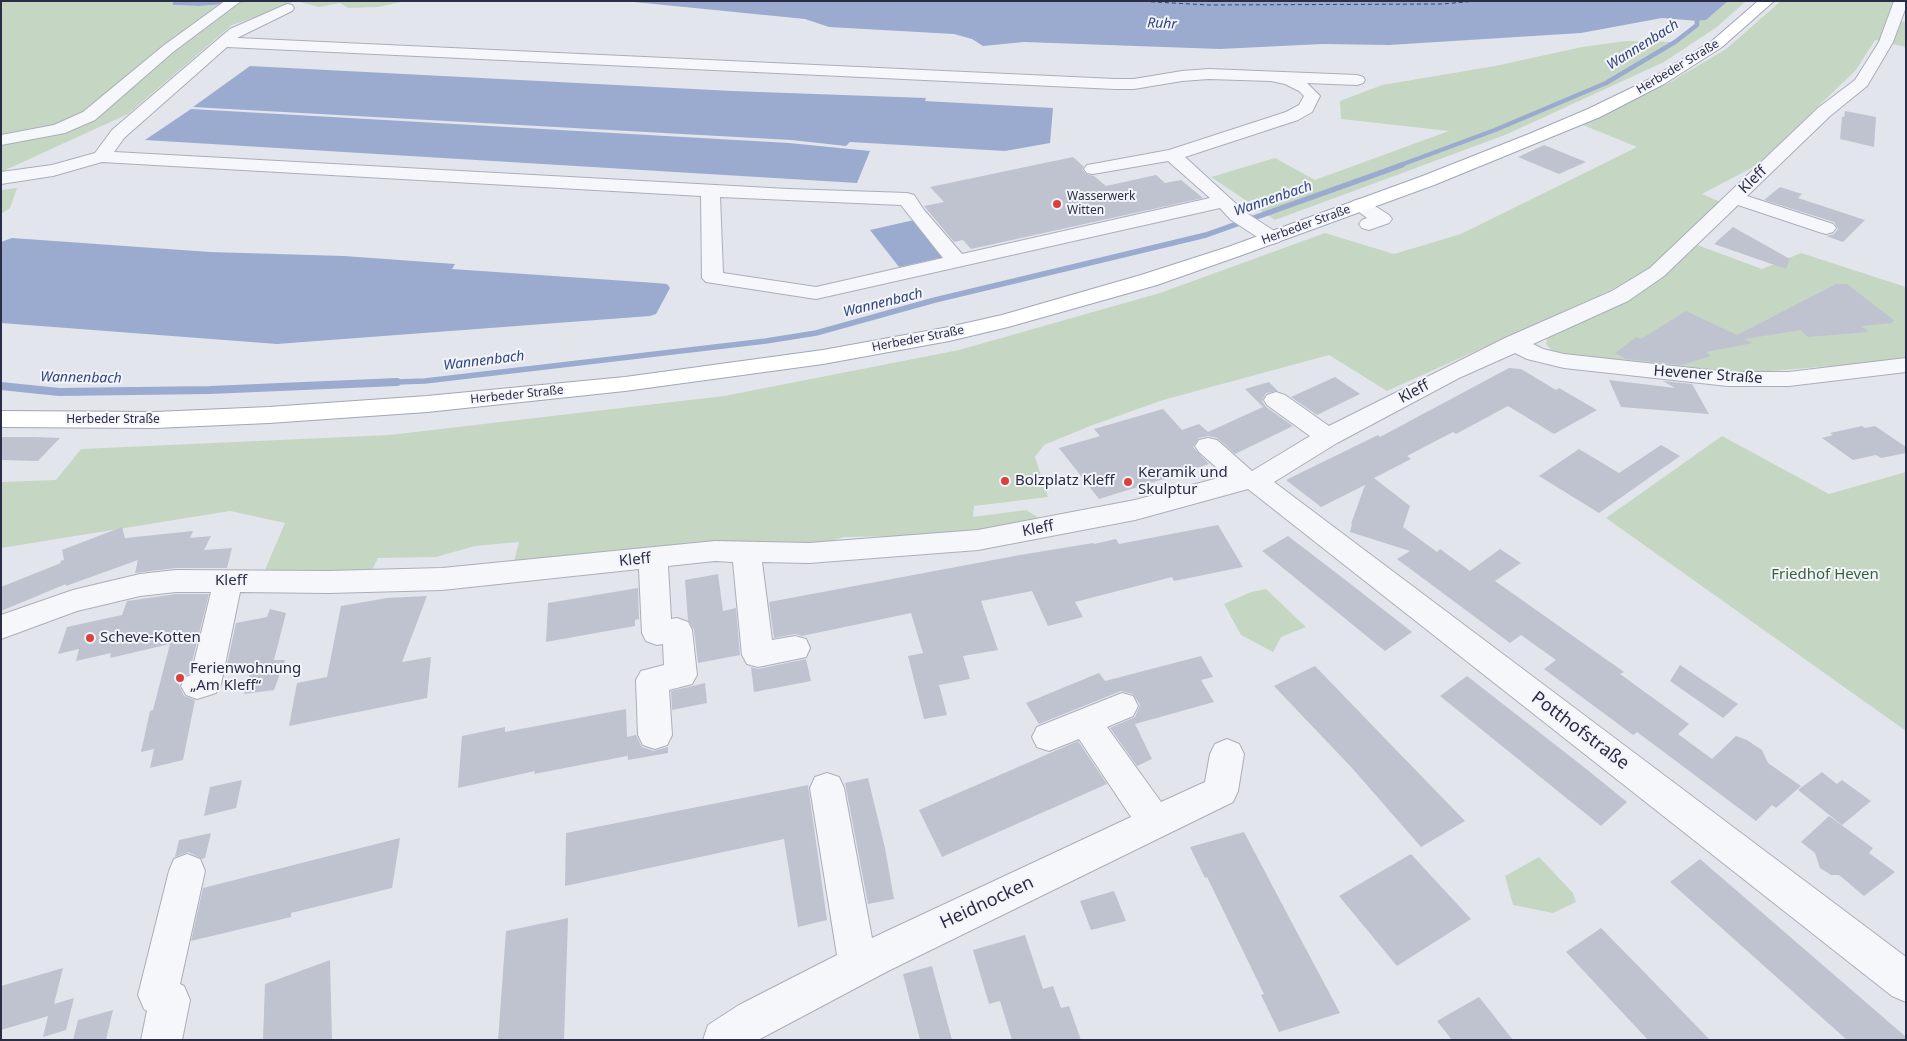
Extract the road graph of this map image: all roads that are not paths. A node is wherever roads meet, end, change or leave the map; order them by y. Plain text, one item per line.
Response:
1 (234, 1) edge
2 (1767, 1) edge
3 (1901, 1) edge
4 (287, 8) dead end
5 (223, 42) junction
6 (775, 50) dead end
7 (796, 69) junction
8 (1271, 76) junction
9 (1357, 80) dead end
10 (1, 140) edge
11 (1172, 156) junction
12 (102, 157) junction
13 (1093, 169) dead end
14 (1, 178) edge
15 (710, 191) junction
16 (1734, 198) junction
17 (1224, 201) junction
18 (1360, 205) junction
19 (1369, 224) dead end
20 (1826, 228) dead end
21 (1272, 238) junction
22 (957, 261) junction
23 (1514, 343) junction
24 (1906, 365) edge
25 (1276, 400) dead end
26 (1, 419) edge
27 (1328, 437) junction
28 (1208, 446) dead end
29 (1250, 480) junction
30 (746, 551) junction
31 (653, 558) junction
32 (228, 581) junction
33 (1, 627) edge
34 (795, 648) dead end
35 (197, 686) dead end
36 (1122, 706) dead end
37 (1085, 722) junction
38 (655, 735) dead end
39 (1049, 737) dead end
40 (1226, 754) dead end
41 (826, 788) dead end
42 (1155, 823) junction
43 (187, 871) dead end
44 (858, 965) junction
45 (1906, 982) edge
46 (161, 1040) edge
47 (723, 1040) edge

1 - 10 street
2 - 18 main road, Herbeder Straße
3 - 16 street, Kleff
4 - 5 street
5 - 7 street
5 - 12 street
6 - 7 street
7 - 8 street
8 - 9 street
8 - 11 street
11 - 13 street
11 - 17 street
12 - 14 street
12 - 15 street
15 - 22 street
15 - 22 street
16 - 20 street
16 - 23 street, Kleff
17 - 21 street
17 - 22 street
18 - 19 street
18 - 21 main road, Herbeder Straße
21 - 26 main road, Herbeder Straße
23 - 24 street, Hevener Straße
23 - 27 street, Kleff
25 - 27 street
27 - 29 street, Kleff
28 - 29 street, Potthofstraße
29 - 30 street, Kleff
29 - 45 street, Potthofstraße
30 - 31 street, Kleff
30 - 34 street
31 - 32 street, Kleff
31 - 38 street
32 - 33 street, Kleff
32 - 35 street
36 - 37 street
37 - 39 street
37 - 42 street
40 - 42 street, Heidnocken
41 - 44 street
42 - 44 street, Heidnocken
43 - 46 street
44 - 47 street, Heidnocken

